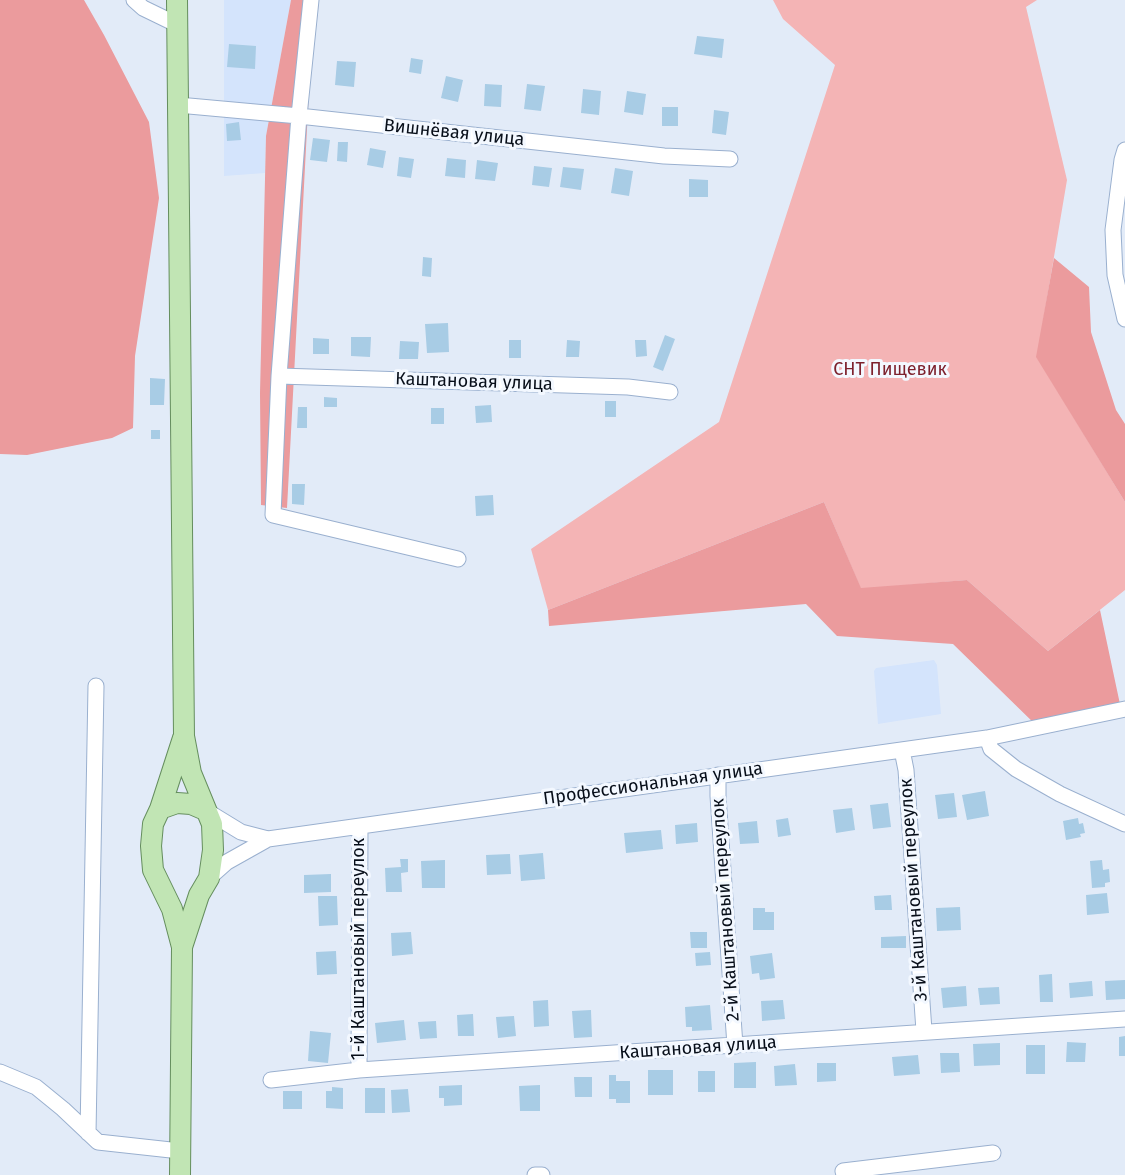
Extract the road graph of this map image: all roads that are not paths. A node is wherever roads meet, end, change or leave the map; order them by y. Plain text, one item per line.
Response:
1 (134, 0) edge
2 (177, 0) edge
3 (311, 0) edge
4 (178, 25) junction
5 (178, 105) junction
6 (299, 116) junction
7 (1125, 150) edge
8 (730, 159) dead end
9 (1125, 319) edge
10 (279, 376) junction
11 (670, 392) dead end
12 (458, 559) dead end
13 (96, 686) dead end
14 (1125, 709) edge
15 (184, 736) junction
16 (987, 738) junction
17 (902, 750) junction
18 (718, 775) junction
19 (160, 809) junction
20 (205, 810) junction
21 (1125, 824) edge
22 (360, 827) junction
23 (268, 839) junction
24 (209, 878) junction
25 (159, 883) junction
26 (182, 947) junction
27 (1125, 1019) edge
28 (924, 1031) junction
29 (735, 1046) junction
30 (359, 1070) junction
31 (0, 1072) edge
32 (271, 1080) dead end
33 (88, 1133) junction
34 (180, 1151) junction
35 (993, 1153) dead end
36 (180, 1175) edge
37 (535, 1175) edge
38 (542, 1175) edge
39 (844, 1175) edge

1 - 4 street
2 - 4 main road
3 - 6 street
4 - 5 main road
5 - 6 street, Вишнёвая улица
5 - 15 main road
6 - 8 street, Вишнёвая улица
6 - 10 street
7 - 9 street
10 - 11 street, Каштановая улица
10 - 12 street
13 - 33 street
14 - 16 street, Профессиональная улица
15 - 19 main road
15 - 20 main road
16 - 17 street, Профессиональная улица
16 - 21 street
17 - 18 street, Профессиональная улица
17 - 28 street, 3-й Каштановый переулок
18 - 22 street, Профессиональная улица
18 - 29 street, 2-й Каштановый переулок
19 - 20 main road
19 - 25 main road
20 - 23 street
20 - 24 main road
22 - 23 street, Профессиональная улица
22 - 30 street, 1-й Каштановый переулок
23 - 24 street
24 - 25 main road
24 - 26 main road
25 - 26 main road
26 - 34 main road
27 - 28 street, Каштановая улица
28 - 29 street, Каштановая улица
29 - 30 street, Каштановая улица
30 - 32 street, Каштановая улица
31 - 33 street
33 - 34 street
34 - 36 main road
35 - 39 street
37 - 38 street

